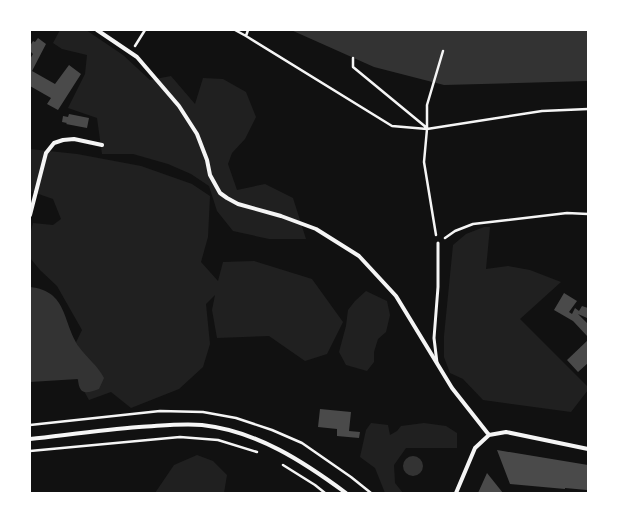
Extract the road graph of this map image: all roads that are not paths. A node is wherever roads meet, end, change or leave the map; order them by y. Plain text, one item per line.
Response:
1 (96, 30) edge
2 (102, 145) dead end
3 (30, 215) edge
4 (438, 243) road end
5 (438, 365) junction
6 (489, 435) junction
7 (30, 439) edge
8 (588, 449) edge
9 (346, 493) edge
10 (456, 493) edge

1 - 5 street
2 - 3 street
4 - 5 lane
5 - 6 street
6 - 8 street
6 - 10 street
7 - 9 street

